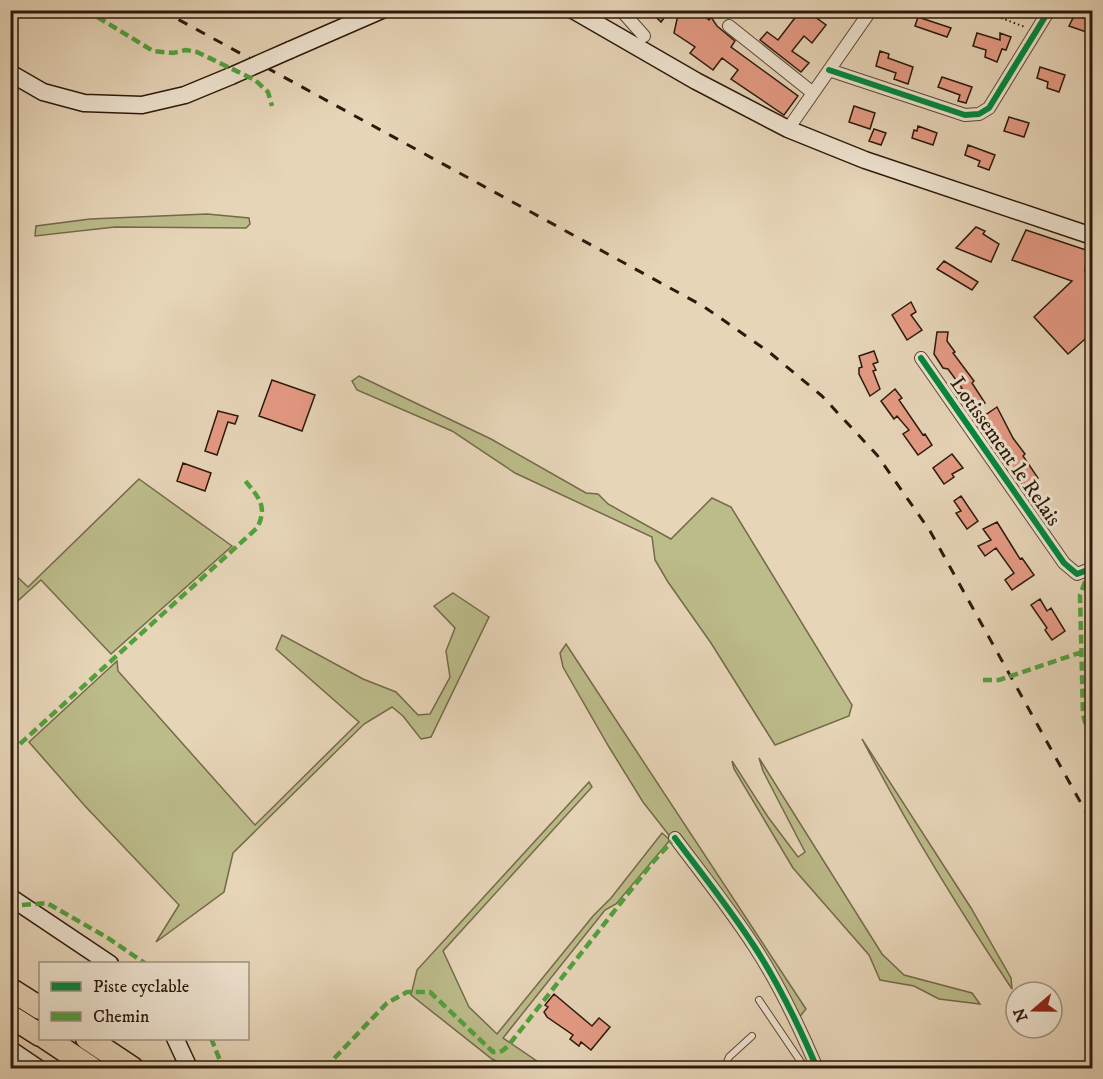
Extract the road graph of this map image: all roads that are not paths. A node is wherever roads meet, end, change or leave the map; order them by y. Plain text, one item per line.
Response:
1 (382, 10) edge
2 (621, 10) edge
3 (871, 10) edge
4 (579, 12) edge
5 (1048, 12) edge
6 (729, 26) dead end
7 (644, 36) dead end
8 (829, 70) junction
9 (10, 73) edge
10 (813, 93) junction
11 (788, 129) junction
12 (1092, 236) edge
13 (921, 358) dead end
14 (1092, 565) edge
15 (675, 838) dead end
16 (10, 897) edge
17 (67, 935) junction
18 (102, 962) edge
19 (108, 962) edge
20 (10, 989) edge
21 (759, 999) dead end
22 (39, 1007) edge
23 (10, 1016) edge
24 (39, 1034) edge
25 (752, 1036) dead end
26 (49, 1040) edge
27 (90, 1040) edge
28 (176, 1040) edge
29 (185, 1040) edge
30 (10, 1049) edge
31 (38, 1068) edge
32 (91, 1068) edge
33 (132, 1068) edge
34 (189, 1068) edge
35 (198, 1068) edge
36 (728, 1068) edge
37 (805, 1068) edge
38 (817, 1068) edge

1 - 9 main road, bridge
2 - 7 street
3 - 8 street
4 - 11 main road
5 - 8 street
6 - 10 street
8 - 10 street
10 - 11 street
11 - 12 main road
13 - 14 street, Lotissement le Relais
15 - 38 street
16 - 17 main road
17 - 18 main road
17 - 19 main road
20 - 22 highway
21 - 37 lane
23 - 24 highway
25 - 36 lane
26 - 32 highway
27 - 33 highway
28 - 34 main road
29 - 35 main road
30 - 31 main road

